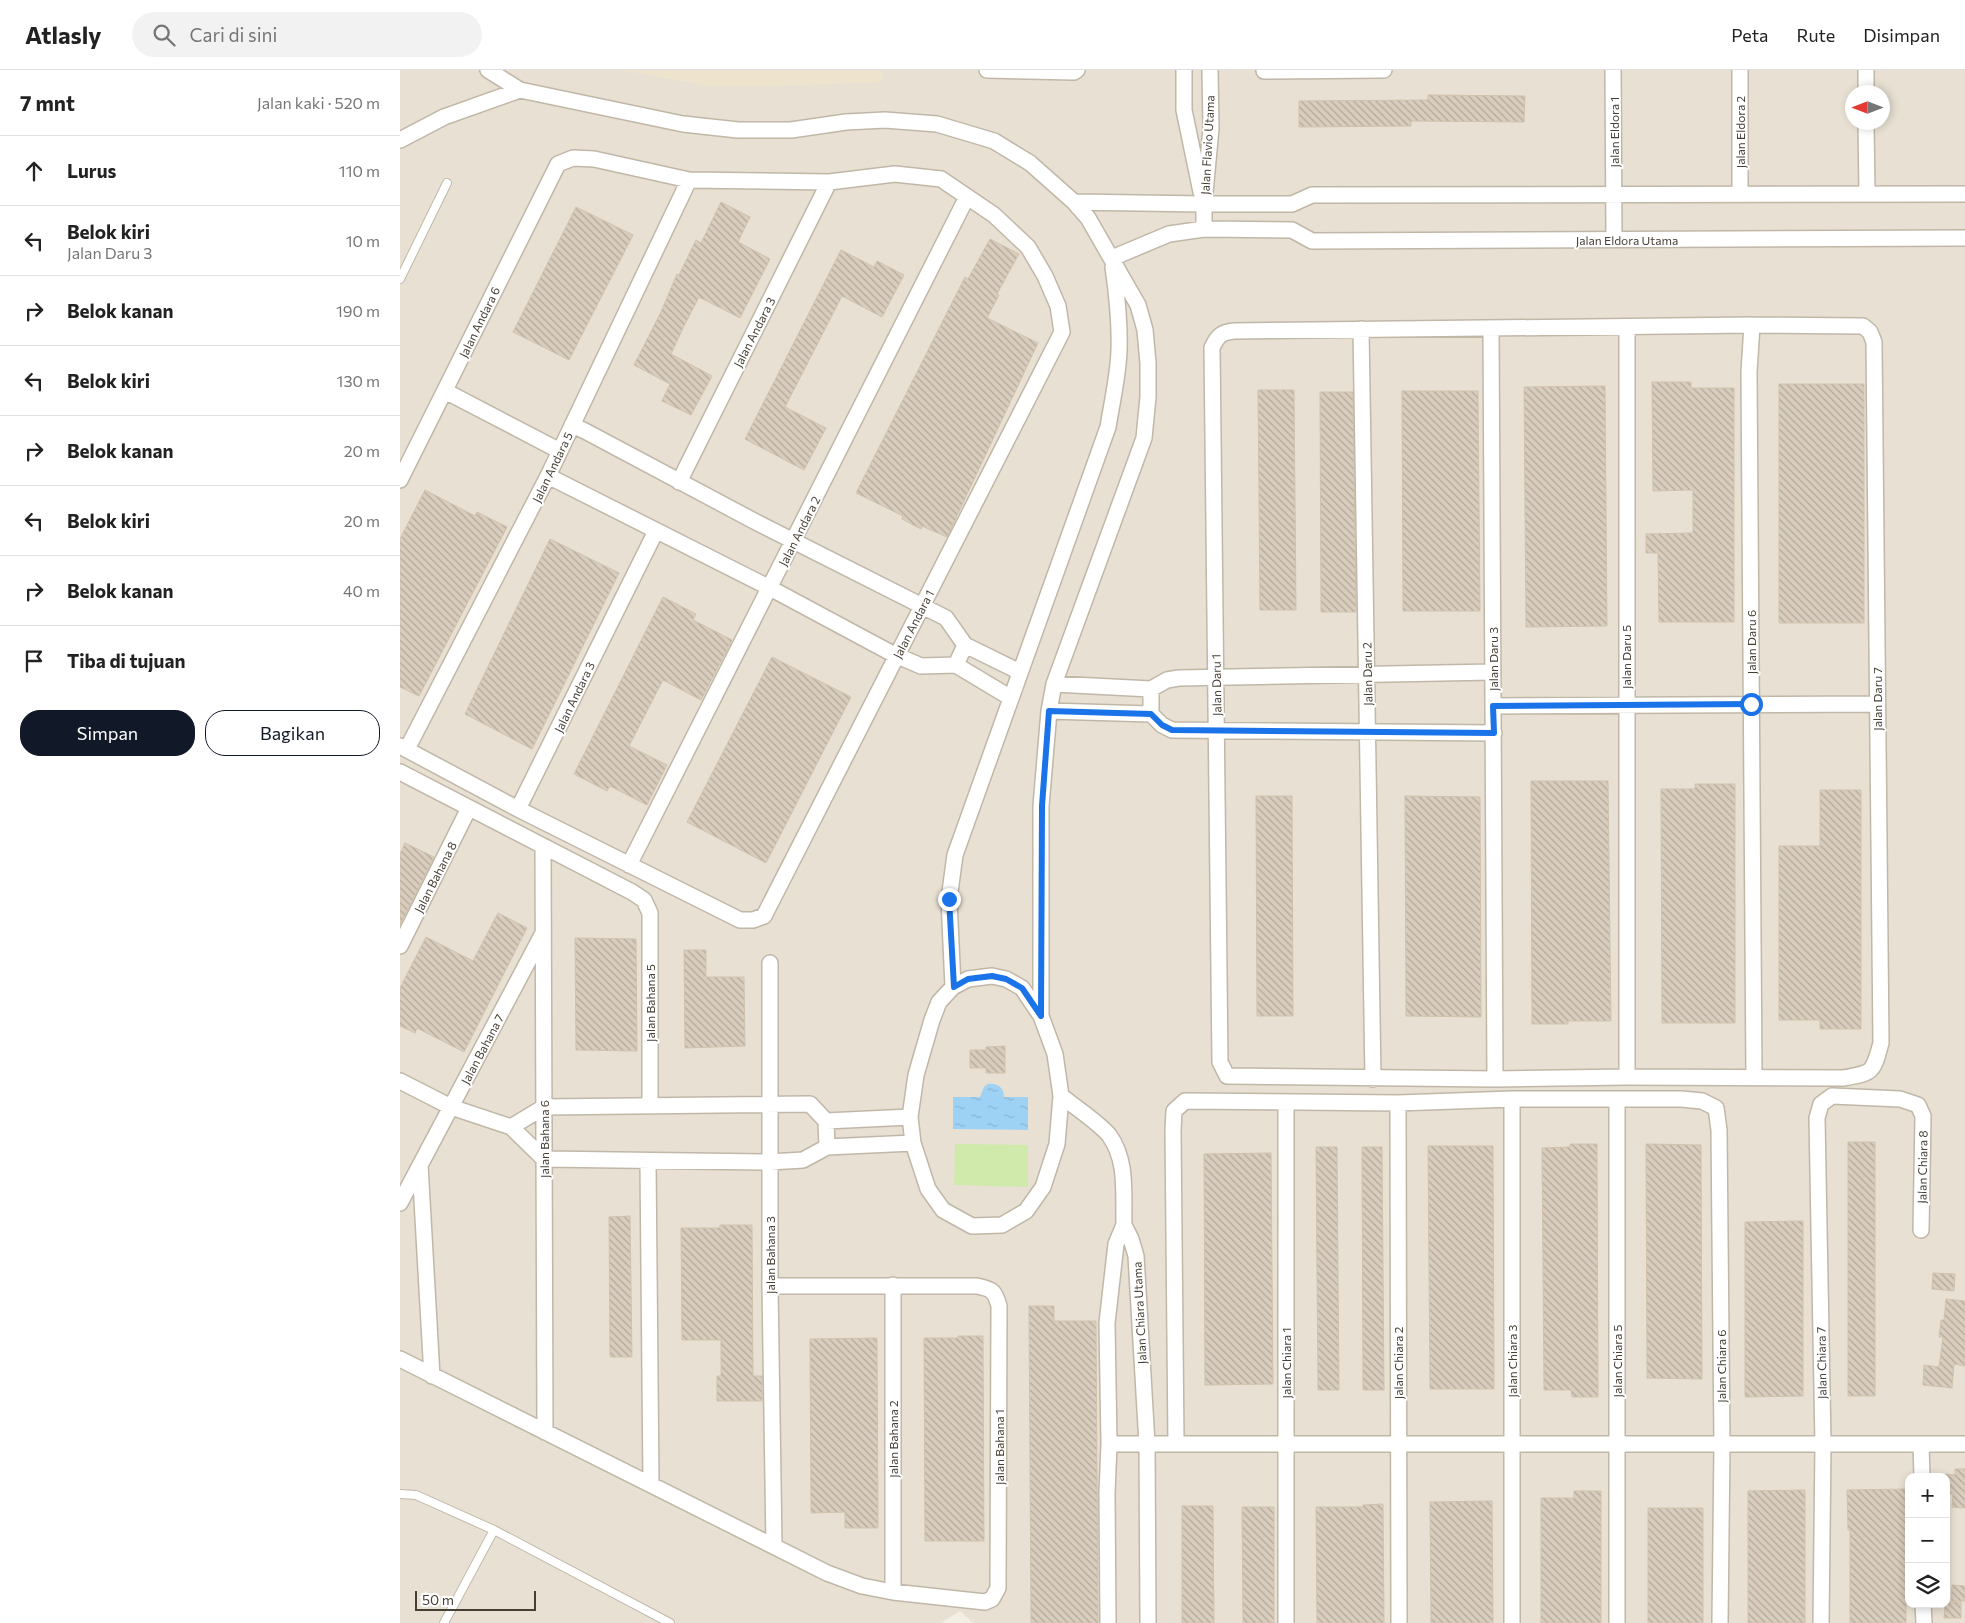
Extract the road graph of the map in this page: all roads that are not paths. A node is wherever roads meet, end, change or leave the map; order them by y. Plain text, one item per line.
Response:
1 (488, 70) edge
2 (987, 70) edge
3 (1077, 70) edge
4 (1184, 70) edge
5 (1210, 70) edge
6 (1307, 70) edge
7 (1384, 70) edge
8 (1613, 70) edge
9 (1740, 70) edge
10 (1866, 70) edge
11 (1264, 71) dead end
12 (1866, 85) edge
13 (520, 90) junction
14 (1866, 130) edge
15 (400, 140) edge
16 (689, 180) junction
17 (829, 182) junction
18 (447, 183) dead end
19 (1740, 194) junction
20 (1867, 194) junction
21 (1965, 194) edge
22 (1614, 195) junction
23 (968, 197) junction
24 (1074, 202) junction
25 (1204, 204) junction
26 (1292, 204) junction
27 (1204, 229) junction
28 (1292, 230) junction
29 (1965, 238) edge
30 (1614, 240) junction
31 (1112, 258) junction
32 (400, 279) edge
33 (1752, 325) junction
34 (1627, 327) junction
35 (1491, 328) junction
36 (1361, 329) junction
37 (445, 391) junction
38 (572, 425) junction
39 (560, 451) junction
40 (548, 476) junction
41 (400, 480) edge
42 (679, 482) junction
43 (656, 531) junction
44 (794, 541) junction
45 (770, 588) junction
46 (922, 606) junction
47 (965, 645) junction
48 (897, 656) junction
49 (956, 665) junction
50 (1020, 672) junction
51 (1493, 672) junction
52 (1367, 674) junction
53 (1216, 676) junction
54 (1054, 684) junction
55 (1152, 689) junction
56 (1011, 698) junction
57 (1751, 704) junction
58 (1877, 704) junction
59 (1626, 705) junction
60 (1493, 706) junction
61 (1049, 711) junction
62 (1151, 714) junction
63 (1216, 731) junction
64 (1367, 731) junction
65 (1494, 733) junction
66 (404, 747) edge
67 (400, 772) edge
68 (469, 808) junction
69 (518, 809) junction
70 (543, 846) junction
71 (629, 865) junction
72 (543, 932) junction
73 (400, 946) edge
74 (770, 963) dead end
75 (954, 987) junction
76 (1041, 1016) junction
77 (1627, 1077) junction
78 (1754, 1078) junction
79 (1373, 1079) junction
80 (1496, 1080) junction
81 (400, 1081) edge
82 (1061, 1096) junction
83 (1512, 1099) junction
84 (1617, 1100) junction
85 (1286, 1102) junction
86 (1398, 1103) junction
87 (770, 1104) junction
88 (1821, 1104) joint
89 (650, 1106) junction
90 (451, 1107) junction
91 (544, 1107) junction
92 (910, 1117) junction
93 (826, 1121) junction
94 (511, 1127) junction
95 (913, 1143) junction
96 (826, 1147) junction
97 (544, 1159) junction
98 (648, 1161) junction
99 (770, 1162) junction
100 (420, 1165) junction
101 (400, 1203) edge
102 (1124, 1225) junction
103 (1921, 1230) dead end
104 (893, 1285) junction
105 (770, 1286) junction
106 (1110, 1296) junction
107 (1138, 1300) junction
108 (400, 1359) edge
109 (432, 1376) junction
110 (545, 1432) junction
111 (1109, 1444) junction
112 (1147, 1444) junction
113 (1176, 1444) junction
114 (1286, 1444) junction
115 (1398, 1444) junction
116 (1512, 1444) junction
117 (1617, 1444) junction
118 (1722, 1444) junction
119 (1823, 1444) junction
120 (1921, 1444) junction
121 (1965, 1444) edge
122 (1922, 1473) edge
123 (651, 1483) junction
124 (400, 1494) edge
125 (494, 1530) junction
126 (774, 1546) junction
127 (893, 1592) junction
128 (1924, 1608) edge
129 (444, 1623) edge
130 (670, 1623) edge
131 (1108, 1623) edge
132 (1148, 1623) edge
133 (1286, 1623) edge
134 (1399, 1623) edge
135 (1512, 1623) edge
136 (1617, 1623) edge
137 (1720, 1623) edge
138 (1821, 1623) edge
139 (1924, 1623) edge

1 - 13 street
2 - 3 street
4 - 25 street, Jalan Flavio Utama
5 - 25 street, Jalan Flavio Utama
6 - 7 street
6 - 11 street
8 - 22 street, Jalan Eldora 1
9 - 19 street, Jalan Eldora 2
10 - 12 street
13 - 15 street
13 - 24 street
14 - 20 street
16 - 17 street
16 - 37 street, Jalan Andara 6
16 - 38 street, Jalan Andara 5
17 - 23 street
17 - 42 street, Jalan Andara 3
18 - 32 lane
19 - 20 street
19 - 22 street
20 - 21 street
22 - 26 street
22 - 30 street, Jalan Eldora 1
23 - 44 street, Jalan Andara 2
23 - 46 street, Jalan Andara 1
24 - 25 street
24 - 31 street
25 - 26 street
25 - 27 street
26 - 28 street
27 - 28 street
27 - 31 street
28 - 30 street, Jalan Eldora Utama
29 - 30 street, Jalan Eldora Utama
31 - 50 street
31 - 54 street
33 - 34 street
33 - 57 street, Jalan Daru 6
33 - 58 street, Jalan Daru 7
34 - 35 street
34 - 59 street, Jalan Daru 5
35 - 36 street
35 - 51 street, Jalan Daru 3
36 - 52 street, Jalan Daru 2
36 - 53 street, Jalan Daru 1
37 - 39 street
37 - 41 street, Jalan Andara 6
38 - 39 street, Jalan Andara 5
38 - 42 street
39 - 40 street, Jalan Andara 5
40 - 43 street
40 - 66 street, Jalan Andara 5
42 - 44 street
43 - 45 street
43 - 69 street, Jalan Andara 3
44 - 45 street, Jalan Andara 2
44 - 46 street
45 - 48 street
45 - 71 street, Jalan Andara 2
46 - 47 street
46 - 48 street, Jalan Andara 1
47 - 49 street
47 - 50 street
48 - 49 street
48 - 71 street, Jalan Andara 1
49 - 56 street
50 - 56 street
51 - 52 street
51 - 60 street, Jalan Daru 3
52 - 53 street
52 - 64 street, Jalan Daru 2
53 - 55 street
53 - 63 street, Jalan Daru 1
54 - 55 street
54 - 61 street
55 - 62 street
56 - 75 street
57 - 58 street
57 - 59 street
57 - 78 street, Jalan Daru 6
58 - 78 street, Jalan Daru 7
59 - 60 street
59 - 77 street, Jalan Daru 5
60 - 65 street, Jalan Daru 3
61 - 62 street
61 - 76 street
62 - 63 street
63 - 64 street
63 - 79 street, Jalan Daru 1
64 - 65 street
64 - 79 street, Jalan Daru 2
65 - 80 street, Jalan Daru 3
66 - 69 street
67 - 68 street
68 - 70 street
68 - 73 street, Jalan Bahana 8
69 - 71 street
70 - 72 street, Jalan Bahana 6
70 - 89 street, Jalan Bahana 5
72 - 90 street, Jalan Bahana 7
72 - 91 street, Jalan Bahana 6
74 - 87 street, Jalan Bahana 3
75 - 76 street
75 - 92 street
76 - 82 street
77 - 78 street
77 - 80 street
79 - 80 street
81 - 90 street
82 - 95 street
82 - 102 street
83 - 84 street
83 - 86 street
83 - 116 street, Jalan Chiara 3
84 - 117 street, Jalan Chiara 5
84 - 118 street, Jalan Chiara 6
85 - 86 street
85 - 113 street
85 - 114 street, Jalan Chiara 1
86 - 115 street, Jalan Chiara 2
87 - 89 street
87 - 93 street
87 - 99 street, Jalan Bahana 3
88 - 103 street, Jalan Chiara 8
88 - 119 street, Jalan Chiara 7
89 - 91 street
90 - 94 street
90 - 100 street, Jalan Bahana 7
91 - 94 street
91 - 97 street, Jalan Bahana 6
92 - 93 street
92 - 95 street
93 - 96 street
94 - 97 street
95 - 96 street
96 - 99 street
97 - 98 street
97 - 110 street, Jalan Bahana 6
98 - 99 street
98 - 123 street
99 - 105 street, Jalan Bahana 3
100 - 101 street, Jalan Bahana 7
100 - 109 street
102 - 106 street, Jalan Chiara Utama
102 - 107 street, Jalan Chiara Utama
104 - 105 street
104 - 127 street, Jalan Bahana 2
104 - 127 street, Jalan Bahana 1
105 - 126 street, Jalan Bahana 3
106 - 107 street
106 - 111 street, Jalan Chiara Utama
107 - 112 street, Jalan Chiara Utama
108 - 109 street
109 - 110 street
110 - 123 street
111 - 112 street
111 - 131 street, Jalan Chiara Utama
112 - 113 street
112 - 132 street, Jalan Chiara Utama
113 - 114 street
114 - 115 street
114 - 133 street, Jalan Chiara 1
115 - 116 street
115 - 134 street, Jalan Chiara 2
116 - 117 street
116 - 135 street, Jalan Chiara 3
117 - 118 street
117 - 136 street, Jalan Chiara 5
118 - 119 street
118 - 137 street, Jalan Chiara 6
119 - 120 street
119 - 138 street, Jalan Chiara 7
120 - 121 street
120 - 122 street
123 - 126 street
124 - 125 lane
125 - 129 lane
125 - 130 lane
126 - 127 street
128 - 139 street

